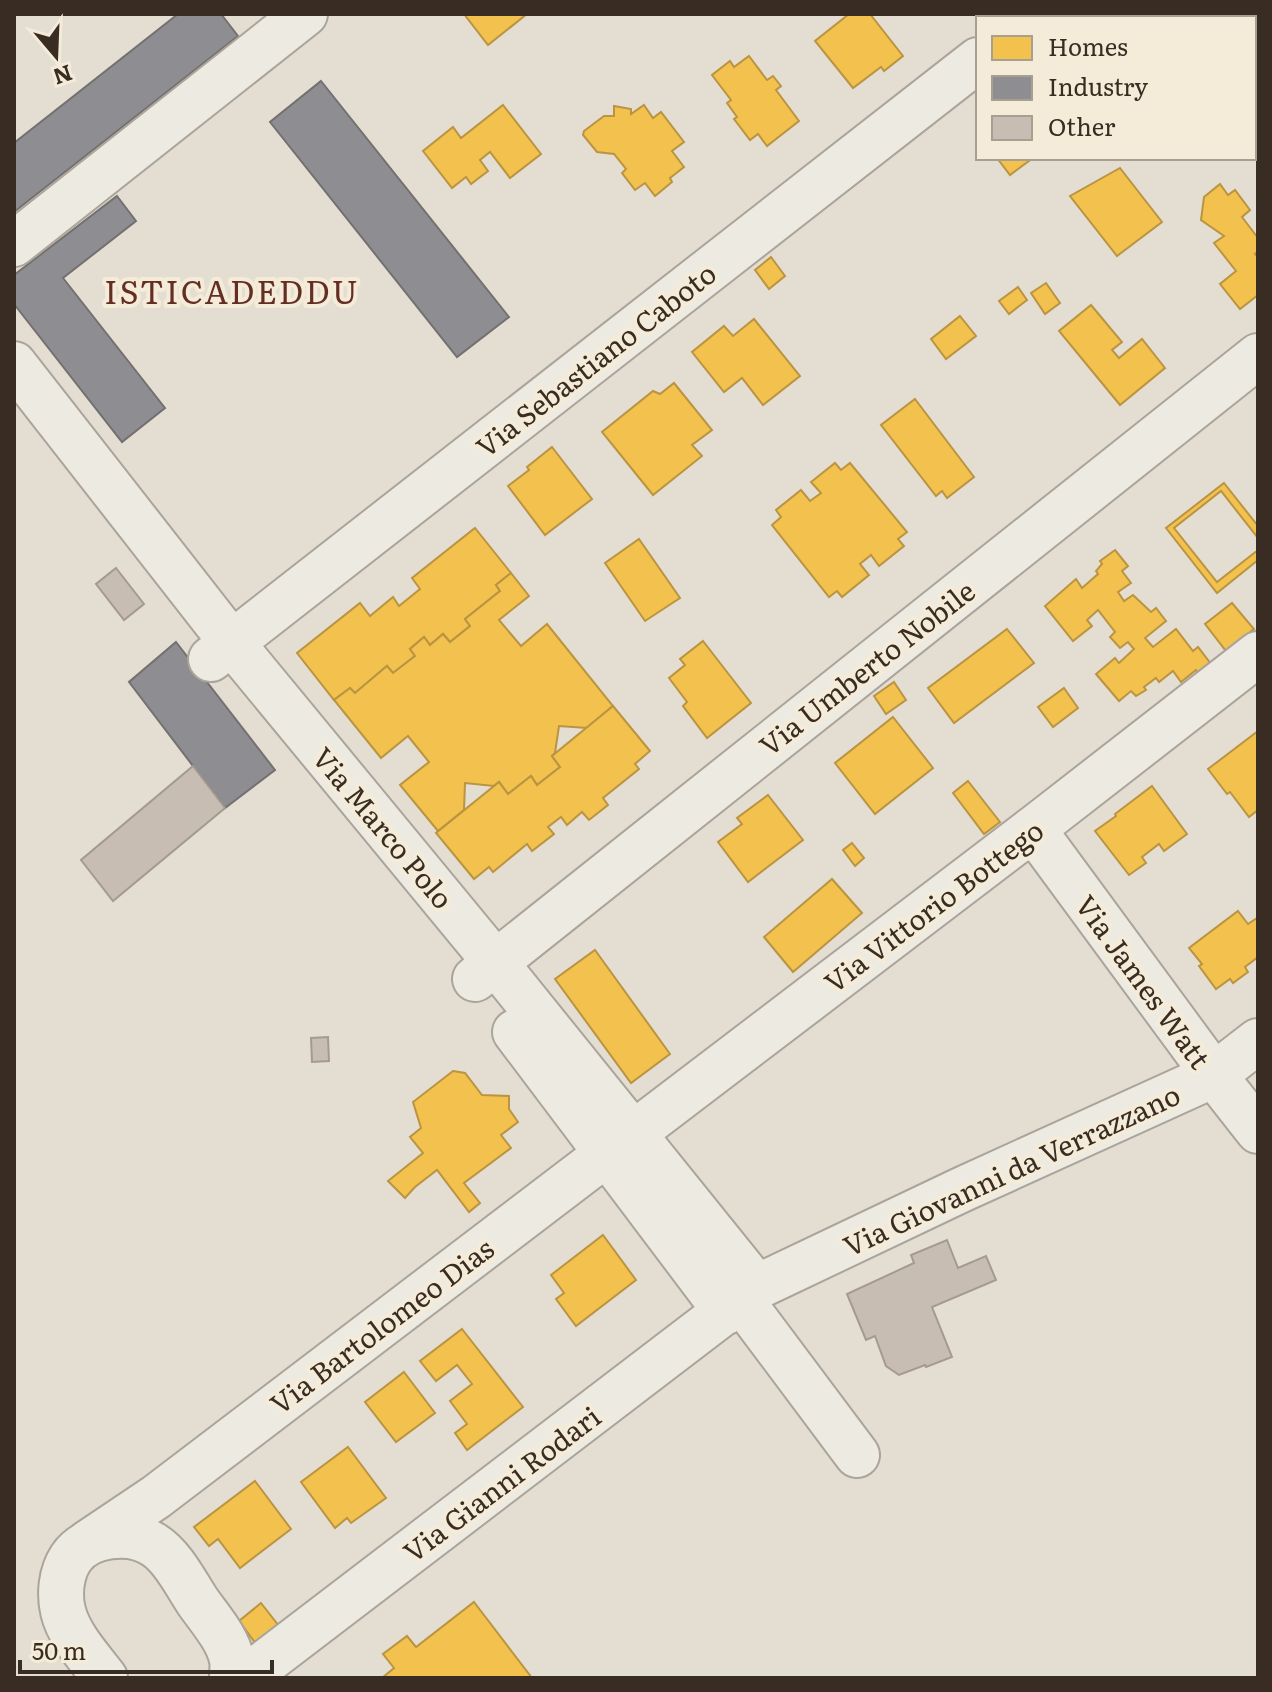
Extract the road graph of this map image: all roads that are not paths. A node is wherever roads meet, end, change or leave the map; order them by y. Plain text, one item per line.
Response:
1 (305, 14) edge
2 (976, 62) edge
3 (14, 244) edge
4 (1258, 356) edge
5 (14, 364) edge
6 (14, 405) edge
7 (222, 651) junction
8 (1258, 654) edge
9 (1033, 829) junction
10 (485, 970) junction
11 (1258, 1041) edge
12 (1214, 1075) junction
13 (1258, 1131) edge
14 (620, 1143) junction
15 (741, 1300) junction
16 (857, 1455) dead end
17 (156, 1497) junction
18 (89, 1542) junction
19 (154, 1545) junction
20 (105, 1678) edge
21 (232, 1678) edge
22 (245, 1678) edge

1 - 3 street
2 - 7 street, Via Sebastiano Caboto
4 - 10 street, Via Umberto Nobile
5 - 7 street, Via Marco Polo
6 - 7 street, Via Marco Polo
7 - 10 street, Via Marco Polo
8 - 9 street, Via Vittorio Bottego
9 - 12 street, Via James Watt
9 - 14 street, Via Vittorio Bottego
10 - 14 street, Via Marco Polo
11 - 12 street, Via Giovanni da Verrazzano
12 - 13 street, Via James Watt
12 - 15 street, Via Giovanni da Verrazzano
14 - 15 street, Via Marco Polo
14 - 17 street, Via Bartolomeo Dias
15 - 16 street, Via Marco Polo
15 - 22 street, Via Gianni Rodari
17 - 18 street, Via Bartolomeo Dias
17 - 19 street
18 - 19 street
18 - 20 street, Via Bartolomeo Dias
19 - 21 street

